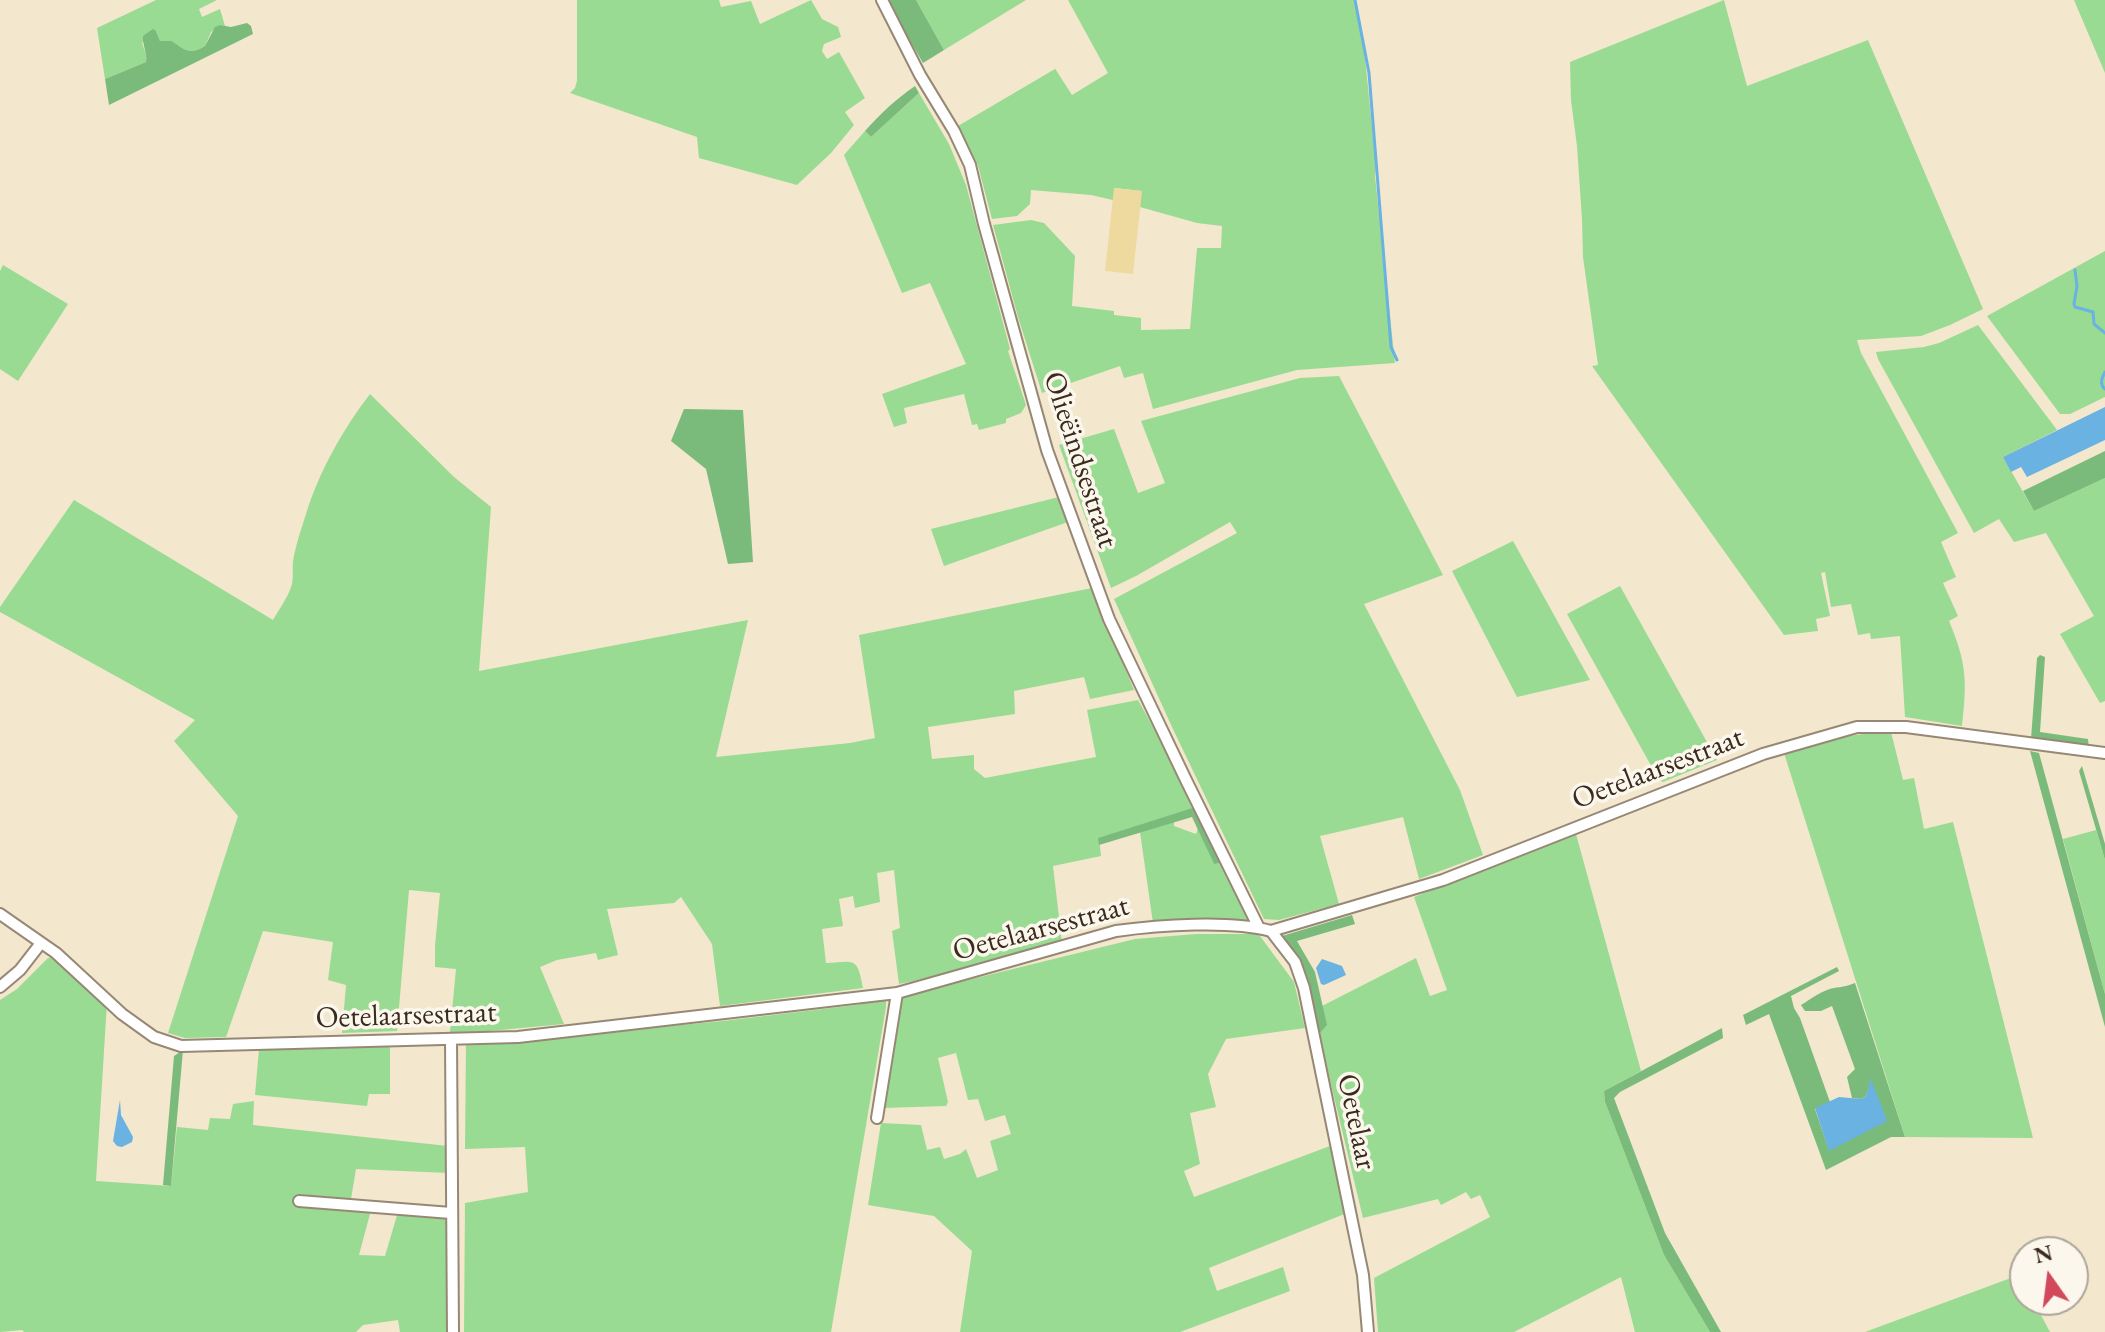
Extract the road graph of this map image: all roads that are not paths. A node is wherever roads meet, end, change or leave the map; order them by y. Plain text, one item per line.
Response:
1 (882, 0) edge
2 (2105, 753) edge
3 (0, 914) edge
4 (1259, 928) junction
5 (1271, 931) junction
6 (41, 943) junction
7 (0, 987) edge
8 (897, 993) junction
9 (451, 1039) junction
10 (877, 1118) dead end
11 (299, 1201) dead end
12 (451, 1213) junction
13 (453, 1332) edge
14 (1368, 1332) edge

1 - 4 street, Olieëindsestraat
2 - 5 street, Oetelaarsestraat
3 - 6 street, Oetelaarsestraat
4 - 5 street, Oetelaarsestraat
4 - 8 street, Oetelaarsestraat
5 - 14 street, Oetelaar
6 - 7 street
6 - 9 street, Oetelaarsestraat
8 - 9 street, Oetelaarsestraat
8 - 10 street
9 - 12 street
11 - 12 street
12 - 13 street

